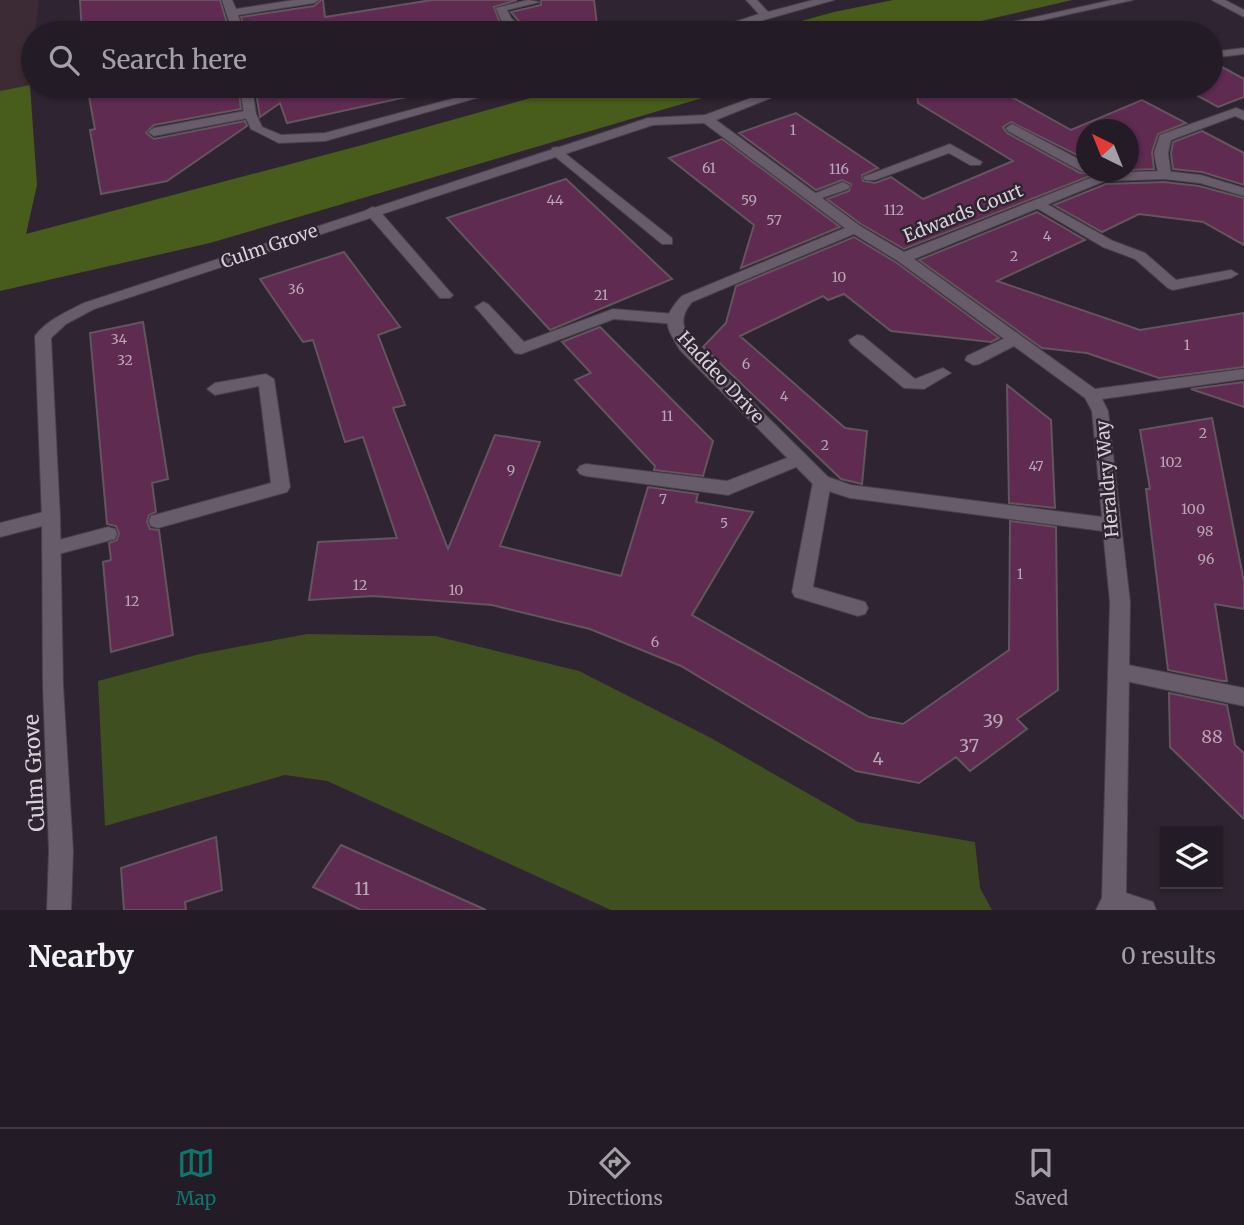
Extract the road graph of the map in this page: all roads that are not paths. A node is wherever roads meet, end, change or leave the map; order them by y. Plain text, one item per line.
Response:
1 (227, 0) edge
2 (314, 0) edge
3 (751, 0) edge
4 (829, 0) edge
5 (1128, 0) edge
6 (1217, 0) edge
7 (535, 2) dead end
8 (232, 13) junction
9 (1244, 14) edge
10 (767, 17) junction
11 (235, 21) edge
12 (507, 21) edge
13 (752, 21) edge
14 (1027, 21) edge
15 (1244, 51) edge
16 (1223, 54) edge
17 (248, 98) edge
18 (469, 98) edge
19 (762, 98) edge
20 (250, 114) junction
21 (1244, 116) edge
22 (707, 119) junction
23 (1012, 128) dead end
24 (154, 132) dead end
25 (557, 151) junction
26 (975, 162) dead end
27 (1076, 162) edge
28 (1139, 175) edge
29 (1164, 175) junction
30 (870, 177) dead end
31 (1081, 182) edge
32 (843, 186) dead end
33 (1244, 192) edge
34 (813, 197) junction
35 (1038, 203) junction
36 (372, 211) junction
37 (855, 229) junction
38 (667, 241) dead end
39 (903, 258) junction
40 (1231, 274) dead end
41 (445, 295) dead end
42 (483, 307) dead end
43 (675, 319) junction
44 (1014, 339) junction
45 (857, 340) dead end
46 (973, 360) dead end
47 (943, 373) dead end
48 (1244, 374) edge
49 (215, 389) dead end
50 (1091, 395) junction
51 (800, 459) junction
52 (586, 470) dead end
53 (822, 482) junction
54 (51, 517) junction
55 (158, 521) dead end
56 (1111, 525) junction
57 (0, 530) edge
58 (108, 534) dead end
59 (51, 549) junction
60 (858, 608) dead end
61 (1118, 672) junction
62 (1244, 697) edge
63 (1111, 905) edge
64 (59, 910) edge
65 (1144, 910) edge

1 - 8 street
2 - 8 street
3 - 10 street
4 - 10 street
5 - 14 street
6 - 9 street
7 - 12 street
8 - 11 street
10 - 13 street
15 - 16 street
17 - 20 street
18 - 20 street
19 - 22 street, Culm Grove
20 - 24 street
21 - 29 street
22 - 25 street, Culm Grove
22 - 34 street, Heraldry Way
23 - 27 street
25 - 36 street, Culm Grove
25 - 38 street
26 - 30 street
28 - 29 street, Edwards Court
29 - 33 street, Edwards Court
31 - 35 street, Edwards Court
32 - 34 street
34 - 37 street, Heraldry Way
35 - 39 street, Edwards Court
35 - 40 street, Edwards Court
36 - 41 street
36 - 54 street, Culm Grove
37 - 39 street, Heraldry Way
37 - 43 street, Haddeo Drive
39 - 44 street, Heraldry Way
42 - 43 street
43 - 51 street, Haddeo Drive
44 - 46 street
44 - 50 street, Heraldry Way
45 - 47 street
48 - 50 street
49 - 55 street
50 - 56 street, Heraldry Way
51 - 52 street
51 - 53 street, Haddeo Drive
53 - 56 street
53 - 60 street
54 - 57 street
54 - 59 street, Culm Grove
56 - 61 street, Heraldry Way
58 - 59 street
59 - 64 street, Culm Grove
61 - 62 street
61 - 63 street, Heraldry Way
63 - 65 street

